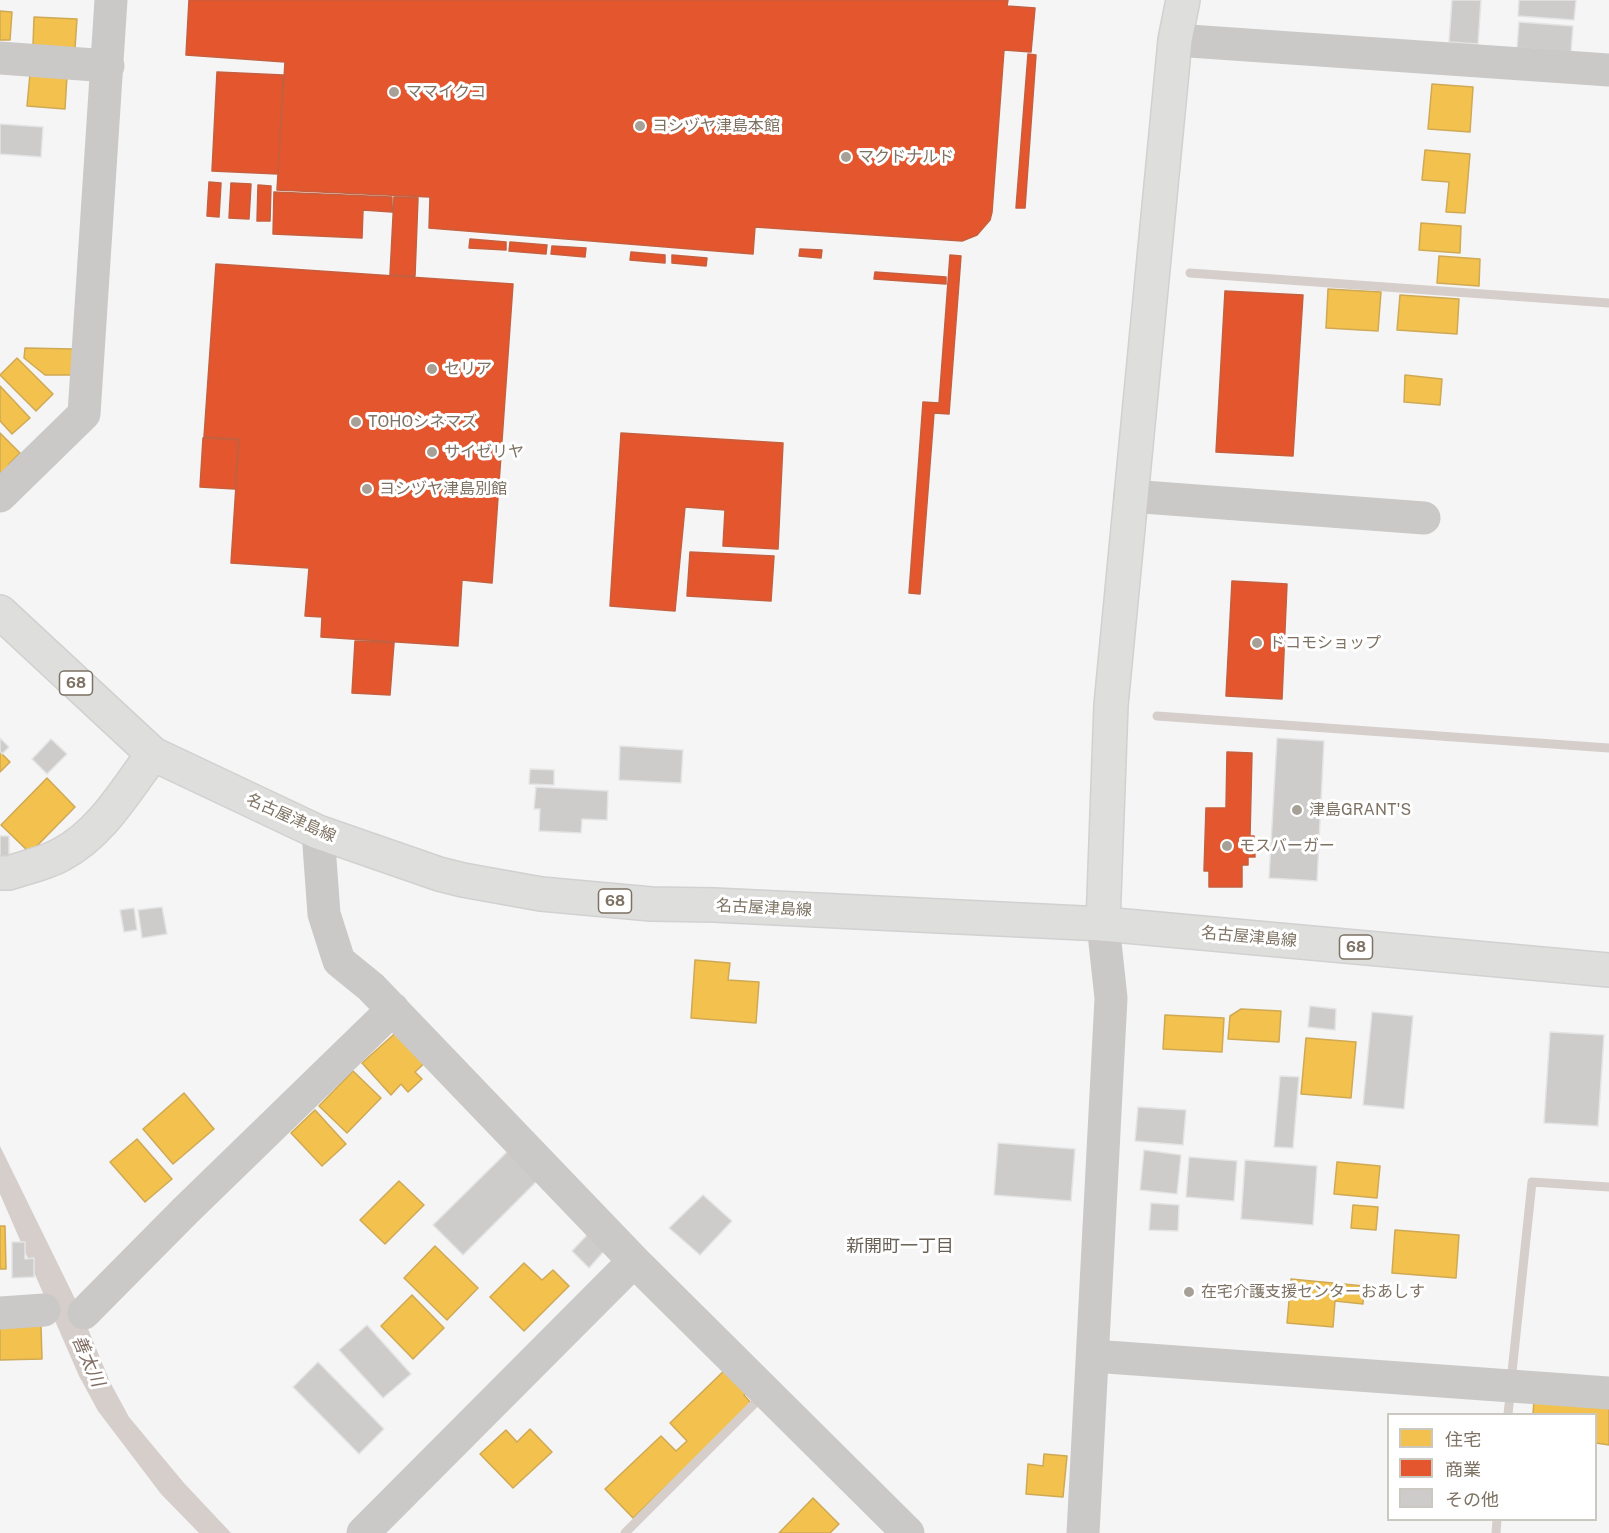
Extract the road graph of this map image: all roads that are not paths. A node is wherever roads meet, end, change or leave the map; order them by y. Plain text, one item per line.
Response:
1 (111, 0) edge
2 (1183, 0) edge
3 (1175, 40) junction
4 (0, 58) edge
5 (108, 66) junction
6 (1609, 70) edge
7 (0, 496) edge
8 (1130, 496) junction
9 (1424, 518) dead end
10 (0, 612) edge
11 (153, 754) junction
12 (318, 832) junction
13 (0, 873) edge
14 (1103, 924) junction
15 (1609, 970) edge
16 (393, 1009) junction
17 (634, 1261) junction
18 (44, 1310) dead end
19 (0, 1312) edge
20 (84, 1313) dead end
21 (1093, 1356) junction
22 (1609, 1393) edge
23 (893, 1528) edge
24 (363, 1533) edge
25 (1083, 1533) edge

1 - 5 street
2 - 3 main road
3 - 6 street
3 - 8 main road
4 - 5 street
5 - 7 street
8 - 9 street
8 - 14 main road
10 - 11 main road, 名古屋津島線 / 68
11 - 12 main road, 名古屋津島線 / 68
11 - 13 main road
12 - 14 main road, 名古屋津島線 / 68
12 - 16 street
14 - 15 main road, 名古屋津島線 / 68
14 - 21 street
16 - 17 street
16 - 20 street
17 - 23 street
17 - 24 street
18 - 19 street
21 - 22 street
21 - 25 street

